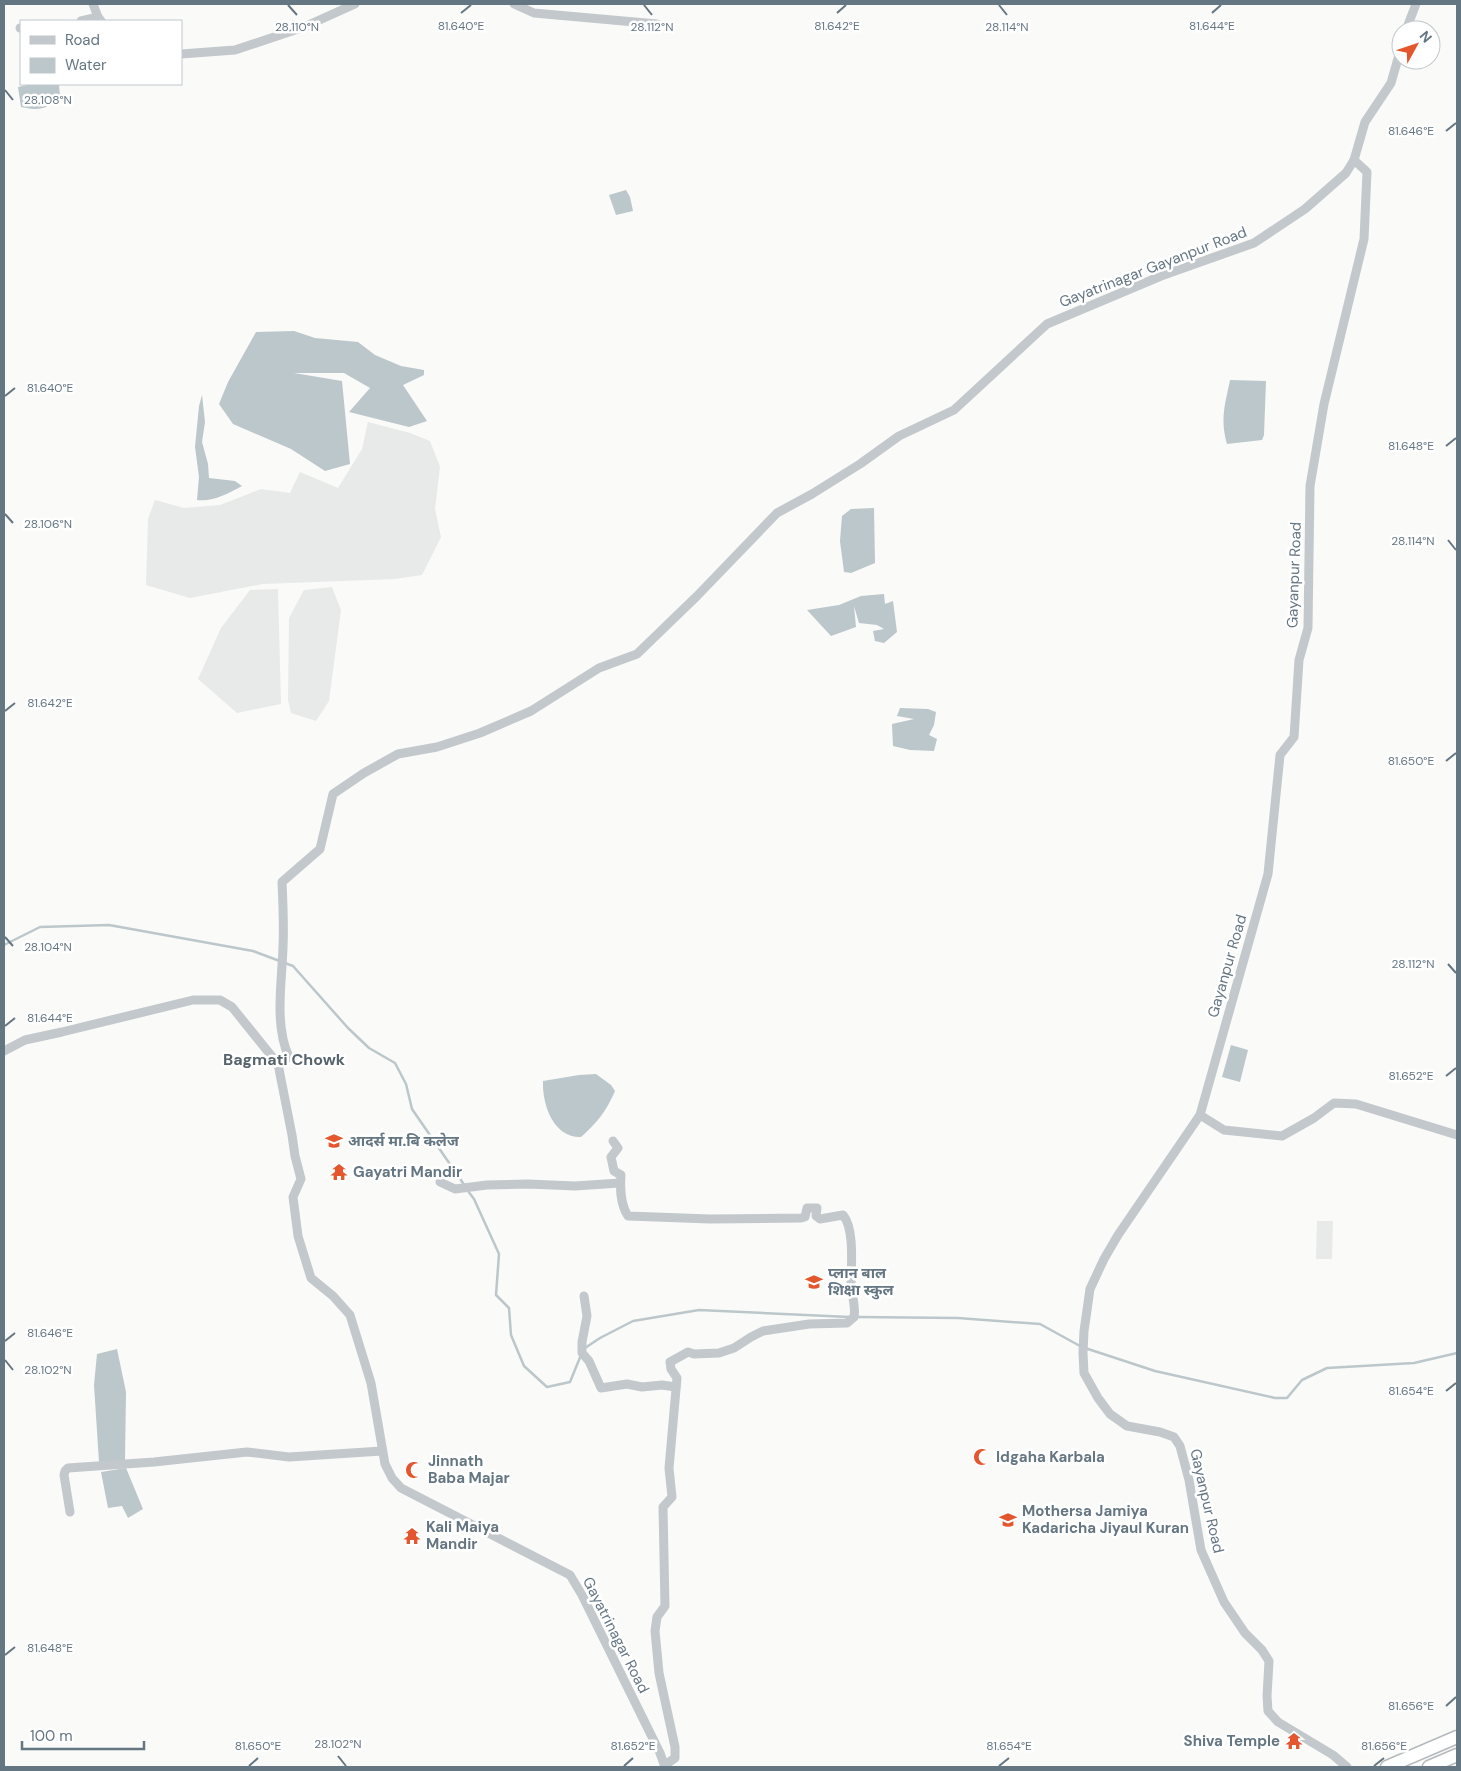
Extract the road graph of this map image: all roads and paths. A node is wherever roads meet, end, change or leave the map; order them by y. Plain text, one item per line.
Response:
1 (93, 4) edge
2 (355, 4) edge
3 (514, 4) edge
4 (1416, 4) edge
5 (99, 19) edge
6 (1410, 20) edge
7 (657, 24) dead end
8 (182, 54) edge
9 (1395, 70) edge
10 (1354, 160) junction
11 (4, 1051) edge
12 (278, 1064) junction
13 (1200, 1115) junction
14 (1457, 1135) edge
15 (614, 1141) dead end
16 (440, 1182) dead end
17 (620, 1182) junction
18 (584, 1296) dead end
19 (676, 1387) junction
20 (382, 1452) junction
21 (70, 1512) dead end
22 (1457, 1736) edge
23 (1457, 1755) edge
24 (665, 1766) edge
25 (1347, 1767) edge
26 (1387, 1767) edge
27 (1429, 1767) edge

1 - 5 street
2 - 8 street
3 - 7 street
4 - 6 street
9 - 10 street
10 - 12 street, Gayatrinagar Gayanpur Road
10 - 13 street, Gayanpur Road
11 - 12 street, Gayatrinagar Road
12 - 20 street, Gayatrinagar Road
13 - 14 street
13 - 25 street, Gayanpur Road
15 - 17 street
16 - 17 street
17 - 19 street
18 - 19 street
19 - 24 street
20 - 21 street
20 - 24 street, Gayatrinagar Road
22 - 26 highway
23 - 27 highway

